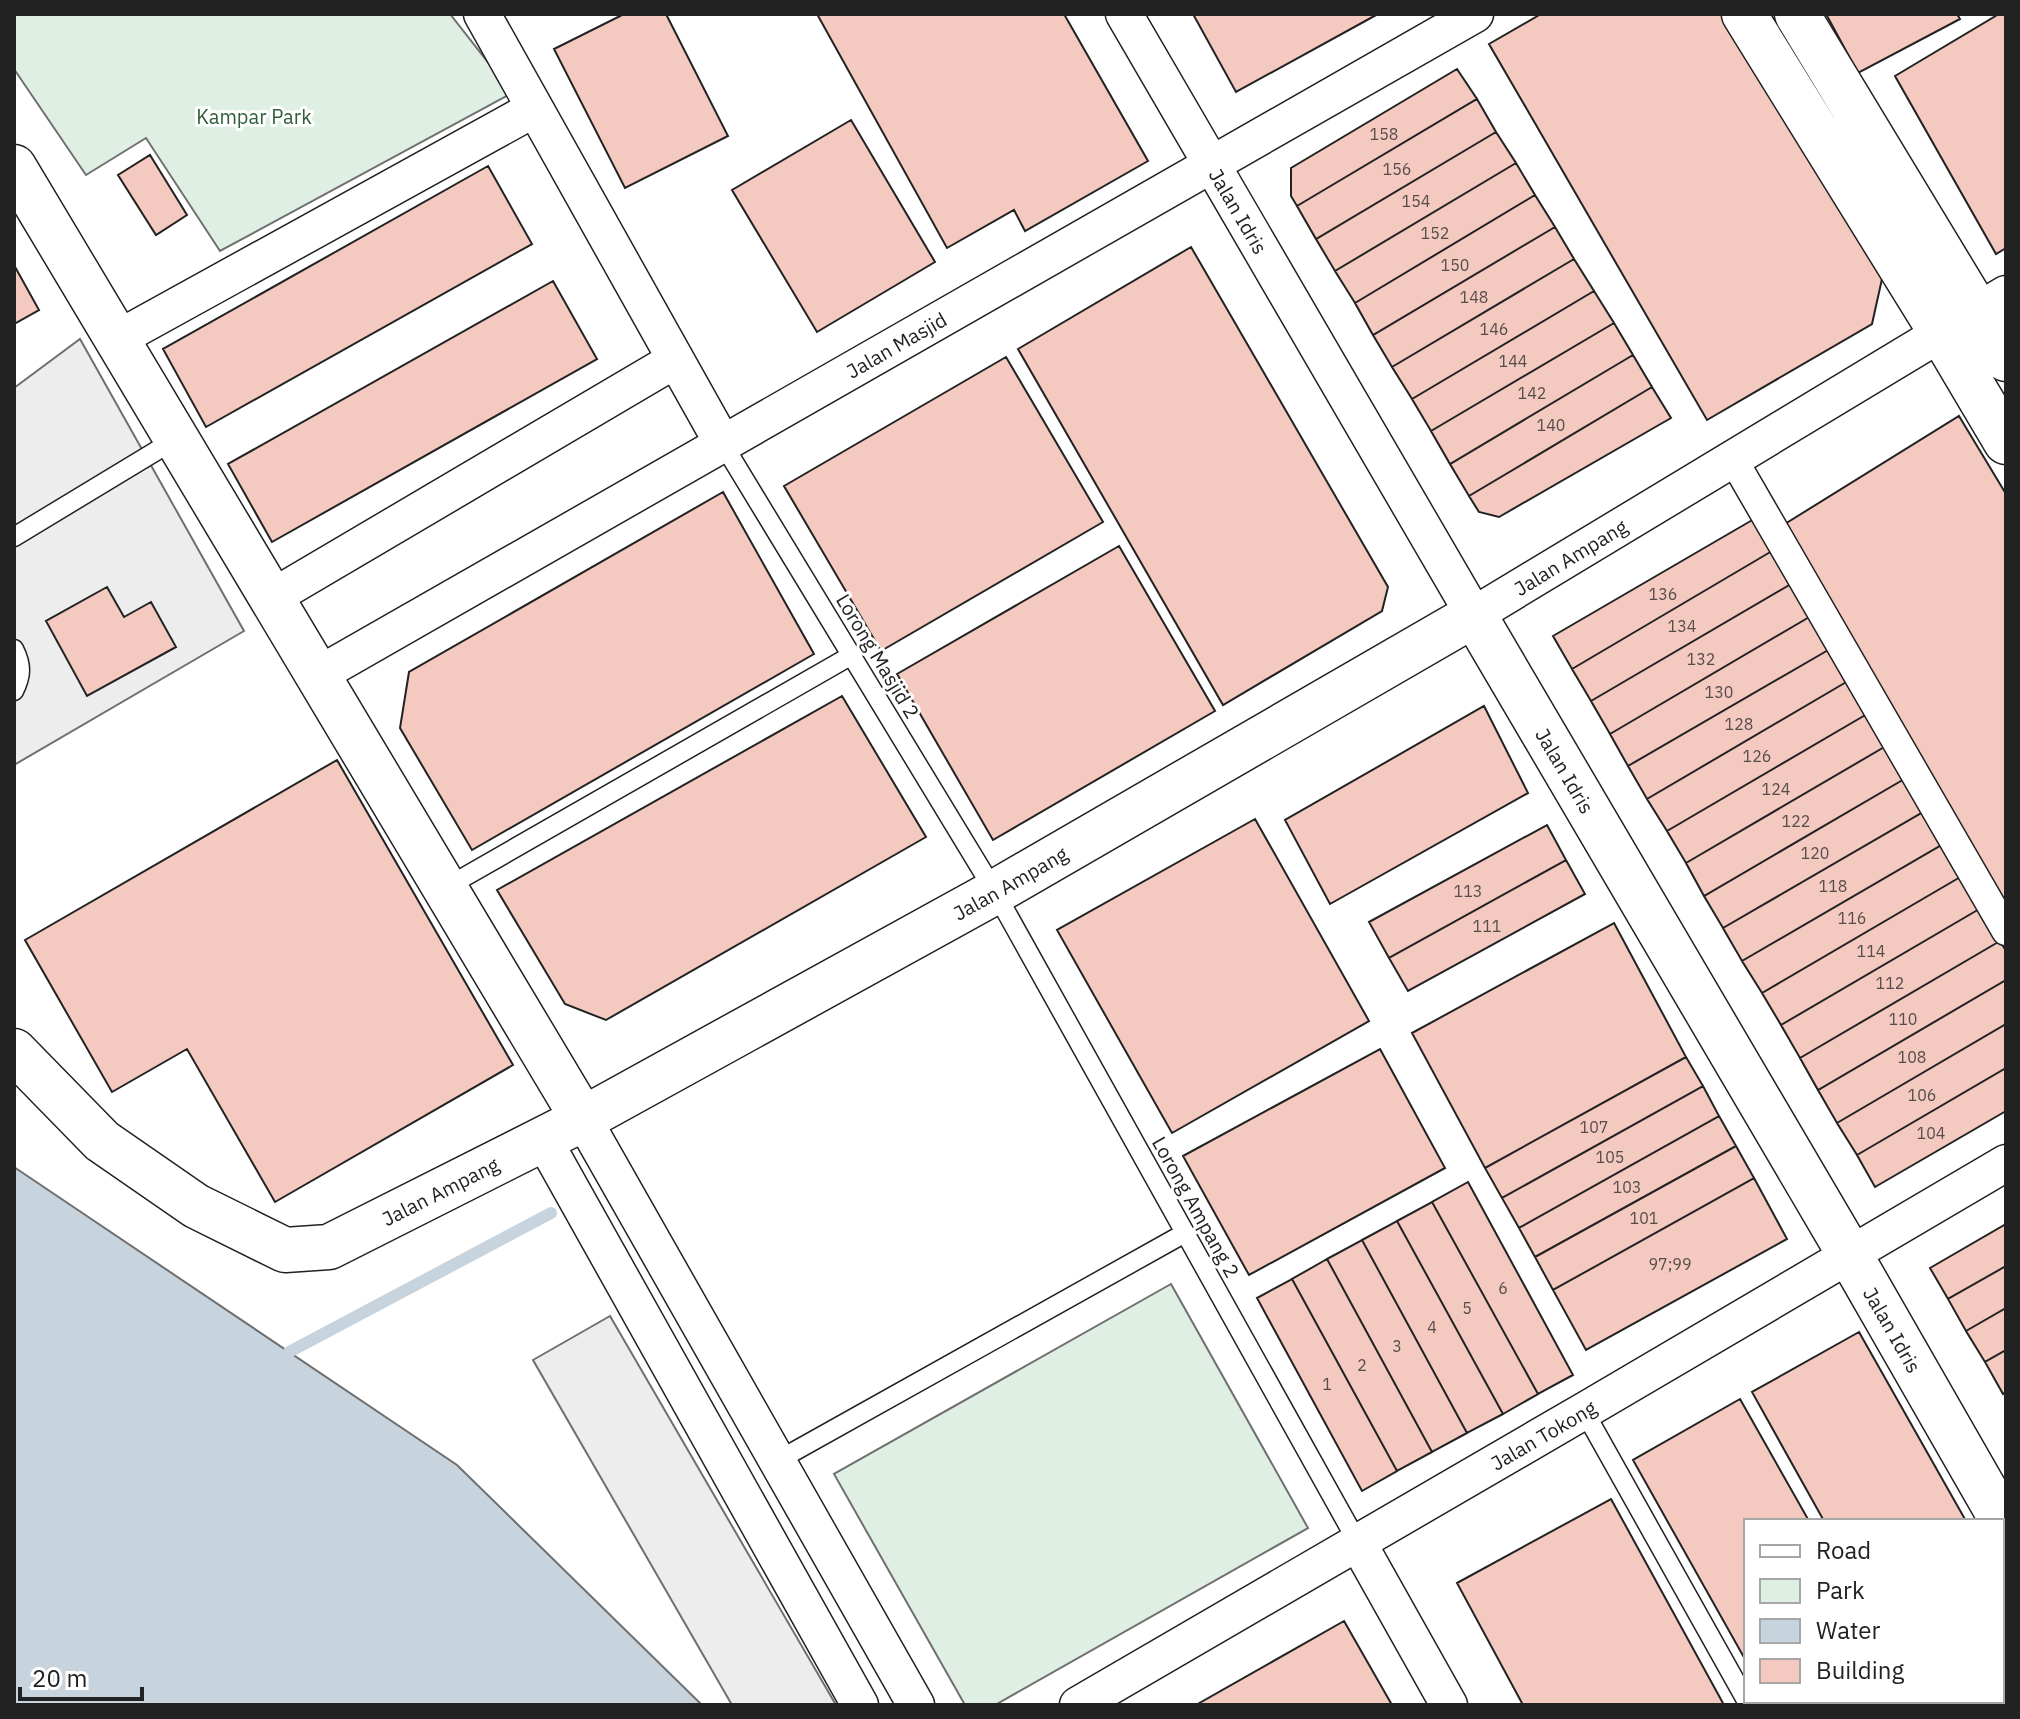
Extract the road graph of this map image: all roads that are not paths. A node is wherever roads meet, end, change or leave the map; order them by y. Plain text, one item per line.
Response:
1 (482, 14) edge
2 (1124, 14) edge
3 (1475, 14) edge
4 (1744, 14) edge
5 (1797, 14) edge
6 (534, 109) junction
7 (1212, 164) junction
8 (14, 167) edge
9 (1975, 313) edge
10 (117, 339) junction
11 (2006, 359) edge
12 (675, 360) junction
13 (176, 439) junction
14 (2006, 442) edge
15 (723, 444) junction
16 (1733, 459) junction
17 (14, 537) edge
18 (271, 598) junction
19 (1474, 615) junction
20 (14, 649) edge
21 (852, 655) junction
22 (318, 675) junction
23 (14, 691) edge
24 (445, 888) junction
25 (995, 892) junction
26 (2006, 931) edge
27 (14, 1051) edge
28 (583, 1119) junction
29 (543, 1139) junction
30 (2006, 1163) edge
31 (1185, 1233) junction
32 (1850, 1255) junction
33 (1584, 1411) junction
34 (777, 1461) junction
35 (2001, 1519) edge
36 (1358, 1543) junction
37 (1744, 1697) edge
38 (860, 1705) edge
39 (916, 1705) edge
40 (1079, 1705) edge
41 (1449, 1705) edge

1 - 6 street
2 - 7 street, Jalan Idris
3 - 7 street, Jalan Masjid
4 - 9 main road
5 - 9 main road
6 - 10 street
6 - 12 street
7 - 15 street, Jalan Masjid
7 - 19 street, Jalan Idris
8 - 10 main road
9 - 11 main road
9 - 14 main road
9 - 16 street, Jalan Ampang
10 - 13 main road
12 - 15 street
12 - 18 street
13 - 17 lane
13 - 18 main road
15 - 21 lane, Lorong Masjid 2
15 - 22 street, Jalan Masjid
16 - 19 street, Jalan Ampang
16 - 26 street
18 - 22 main road
19 - 25 main road, Jalan Ampang
19 - 32 main road, Jalan Idris
20 - 23 lane
21 - 24 lane
21 - 25 lane, Lorong Masjid 2
22 - 24 main road
24 - 28 main road
25 - 28 main road, Jalan Ampang
25 - 31 lane, Lorong Ampang 2
27 - 29 main road, Jalan Ampang
28 - 29 main road, Jalan Ampang
28 - 34 street
29 - 38 street
30 - 32 street, Jalan Tokong
31 - 34 lane
31 - 36 lane, Lorong Ampang 2
32 - 33 street, Jalan Tokong
32 - 35 main road, Jalan Idris
33 - 36 street, Jalan Tokong
33 - 37 lane
34 - 39 street
36 - 40 street, Jalan Tokong
36 - 41 street

